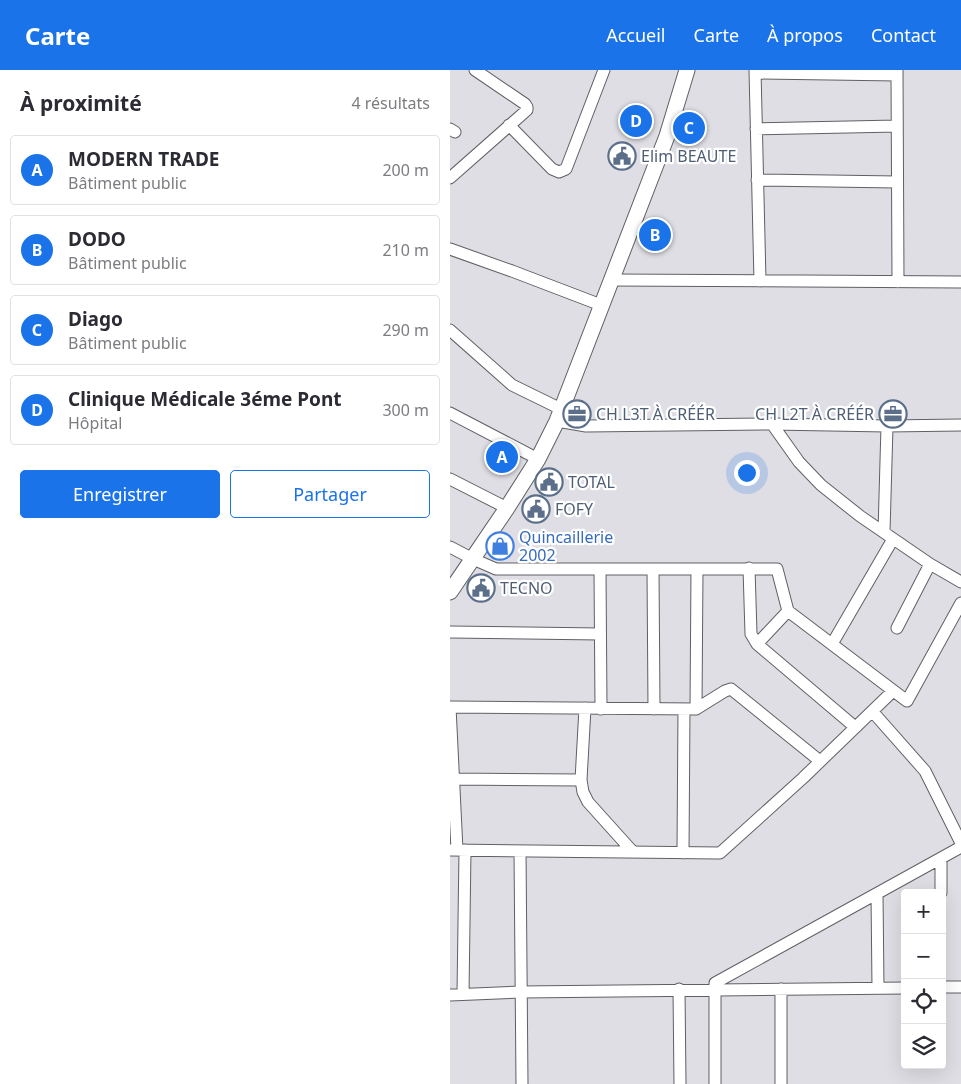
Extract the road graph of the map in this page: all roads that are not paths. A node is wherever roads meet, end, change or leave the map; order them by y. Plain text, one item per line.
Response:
1 (475, 70) edge
2 (604, 70) edge
3 (687, 70) edge
4 (755, 72) edge
5 (897, 73) edge
6 (509, 125) junction
7 (897, 126) junction
8 (756, 129) junction
9 (450, 178) edge
10 (757, 180) junction
11 (897, 182) junction
12 (450, 249) edge
13 (611, 280) junction
14 (760, 281) junction
15 (898, 282) junction
16 (961, 282) edge
17 (601, 305) junction
18 (450, 330) edge
19 (450, 414) edge
20 (559, 415) junction
21 (772, 424) junction
22 (961, 425) edge
23 (887, 426) junction
24 (538, 459) junction
25 (450, 479) edge
26 (507, 508) junction
27 (888, 536) junction
28 (450, 547) edge
29 (472, 559) junction
30 (930, 564) junction
31 (749, 568) junction
32 (600, 569) junction
33 (653, 569) junction
34 (697, 569) junction
35 (961, 582) edge
36 (450, 592) edge
37 (961, 603) edge
38 (788, 611) junction
39 (897, 628) dead end
40 (450, 632) edge
41 (600, 634) junction
42 (757, 644) junction
43 (832, 644) junction
44 (893, 691) junction
45 (450, 707) edge
46 (585, 708) junction
47 (601, 709) junction
48 (654, 709) junction
49 (684, 709) junction
50 (696, 709) junction
51 (872, 711) junction
52 (855, 727) junction
53 (820, 761) junction
54 (454, 780) junction
55 (581, 780) junction
56 (961, 842) edge
57 (961, 847) edge
58 (457, 850) edge
59 (520, 851) junction
60 (632, 852) junction
61 (683, 853) junction
62 (942, 858) junction
63 (941, 889) edge
64 (877, 894) junction
65 (961, 987) edge
66 (878, 988) junction
67 (901, 988) edge
68 (946, 988) edge
69 (679, 989) junction
70 (716, 989) junction
71 (781, 989) junction
72 (521, 992) junction
73 (463, 994) junction
74 (450, 995) edge
75 (522, 1084) edge
76 (680, 1084) edge
77 (715, 1084) edge
78 (782, 1084) edge

1 - 6 street
2 - 6 street
3 - 13 main road
4 - 5 street
4 - 8 street
5 - 7 street
6 - 9 street
7 - 8 street
7 - 11 street
8 - 10 street
10 - 11 street
10 - 14 street
11 - 15 street
12 - 17 street
13 - 14 street
13 - 17 main road
14 - 15 street
15 - 16 street
17 - 20 main road
18 - 20 street
19 - 24 street
20 - 21 street
20 - 24 main road
21 - 23 street
21 - 27 street
22 - 23 street
23 - 27 street
24 - 26 main road
25 - 26 street
26 - 29 main road
27 - 30 street
27 - 43 street
28 - 29 street
29 - 32 street
29 - 36 main road
30 - 35 street
30 - 39 street
31 - 34 street
31 - 38 street
31 - 42 street
32 - 33 street
32 - 41 street
33 - 34 street
33 - 48 street
34 - 50 street
37 - 44 street
38 - 42 street
38 - 43 street
40 - 41 street
41 - 47 street
42 - 52 street
43 - 44 street
44 - 51 street
45 - 46 street
45 - 54 street
46 - 47 street
46 - 55 street
47 - 48 street
48 - 49 street
49 - 50 street
49 - 61 street
50 - 53 street
51 - 52 street
51 - 56 street
52 - 53 street
53 - 61 street
54 - 55 street
54 - 58 street
55 - 60 street
57 - 62 street
58 - 59 street
58 - 73 street
59 - 60 street
59 - 72 street
60 - 61 street
62 - 63 street
62 - 64 street
64 - 66 street
64 - 70 street
65 - 68 street
66 - 67 street
66 - 71 street
69 - 70 street
69 - 72 street
69 - 76 street
70 - 71 street
70 - 77 street
71 - 78 street
72 - 73 street
72 - 75 street
73 - 74 street

